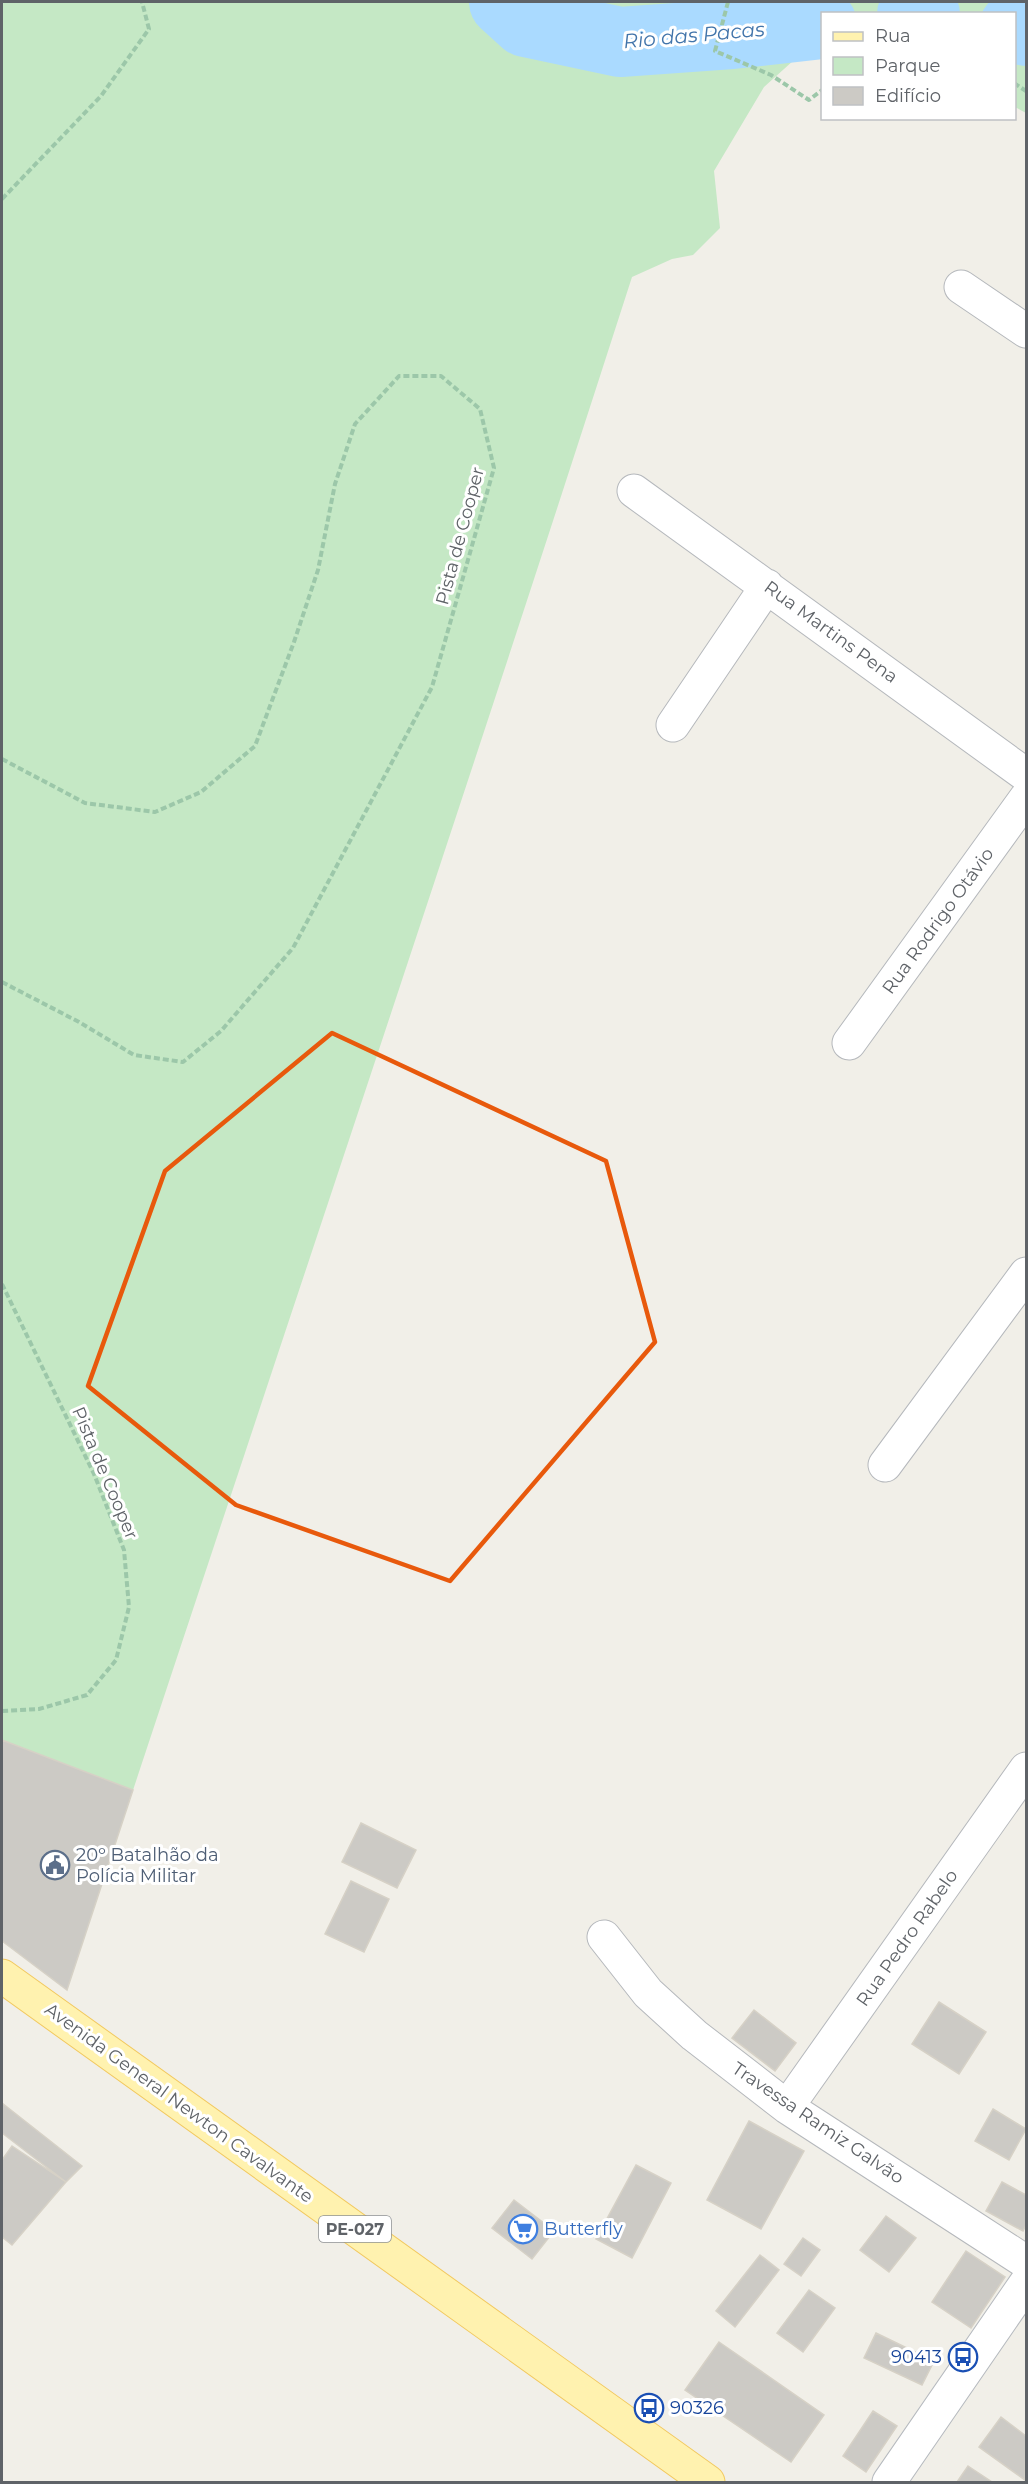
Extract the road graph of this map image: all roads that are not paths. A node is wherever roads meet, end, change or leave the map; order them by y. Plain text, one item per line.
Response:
1 (961, 287) dead end
2 (1026, 331) edge
3 (634, 491) dead end
4 (767, 586) junction
5 (674, 725) dead end
6 (1026, 775) edge
7 (1026, 798) edge
8 (849, 1043) dead end
9 (1026, 1274) edge
10 (885, 1465) dead end
11 (1026, 1769) edge
12 (604, 1937) dead end
13 (2, 1976) edge
14 (788, 2107) junction
15 (1026, 2262) edge
16 (1026, 2283) edge
17 (708, 2482) edge
18 (889, 2482) edge

1 - 2 street
3 - 4 street, Rua Martins Pena
4 - 5 street
4 - 6 street, Rua Martins Pena
7 - 8 street, Rua Rodrigo Otávio
9 - 10 street
11 - 14 street, Rua Pedro Rabelo
12 - 14 street, Travessa Ramiz Galvão
13 - 17 main road, Avenida General Newton Cavalvante / PE-027
14 - 15 street, Travessa Ramiz Galvão
16 - 18 street

